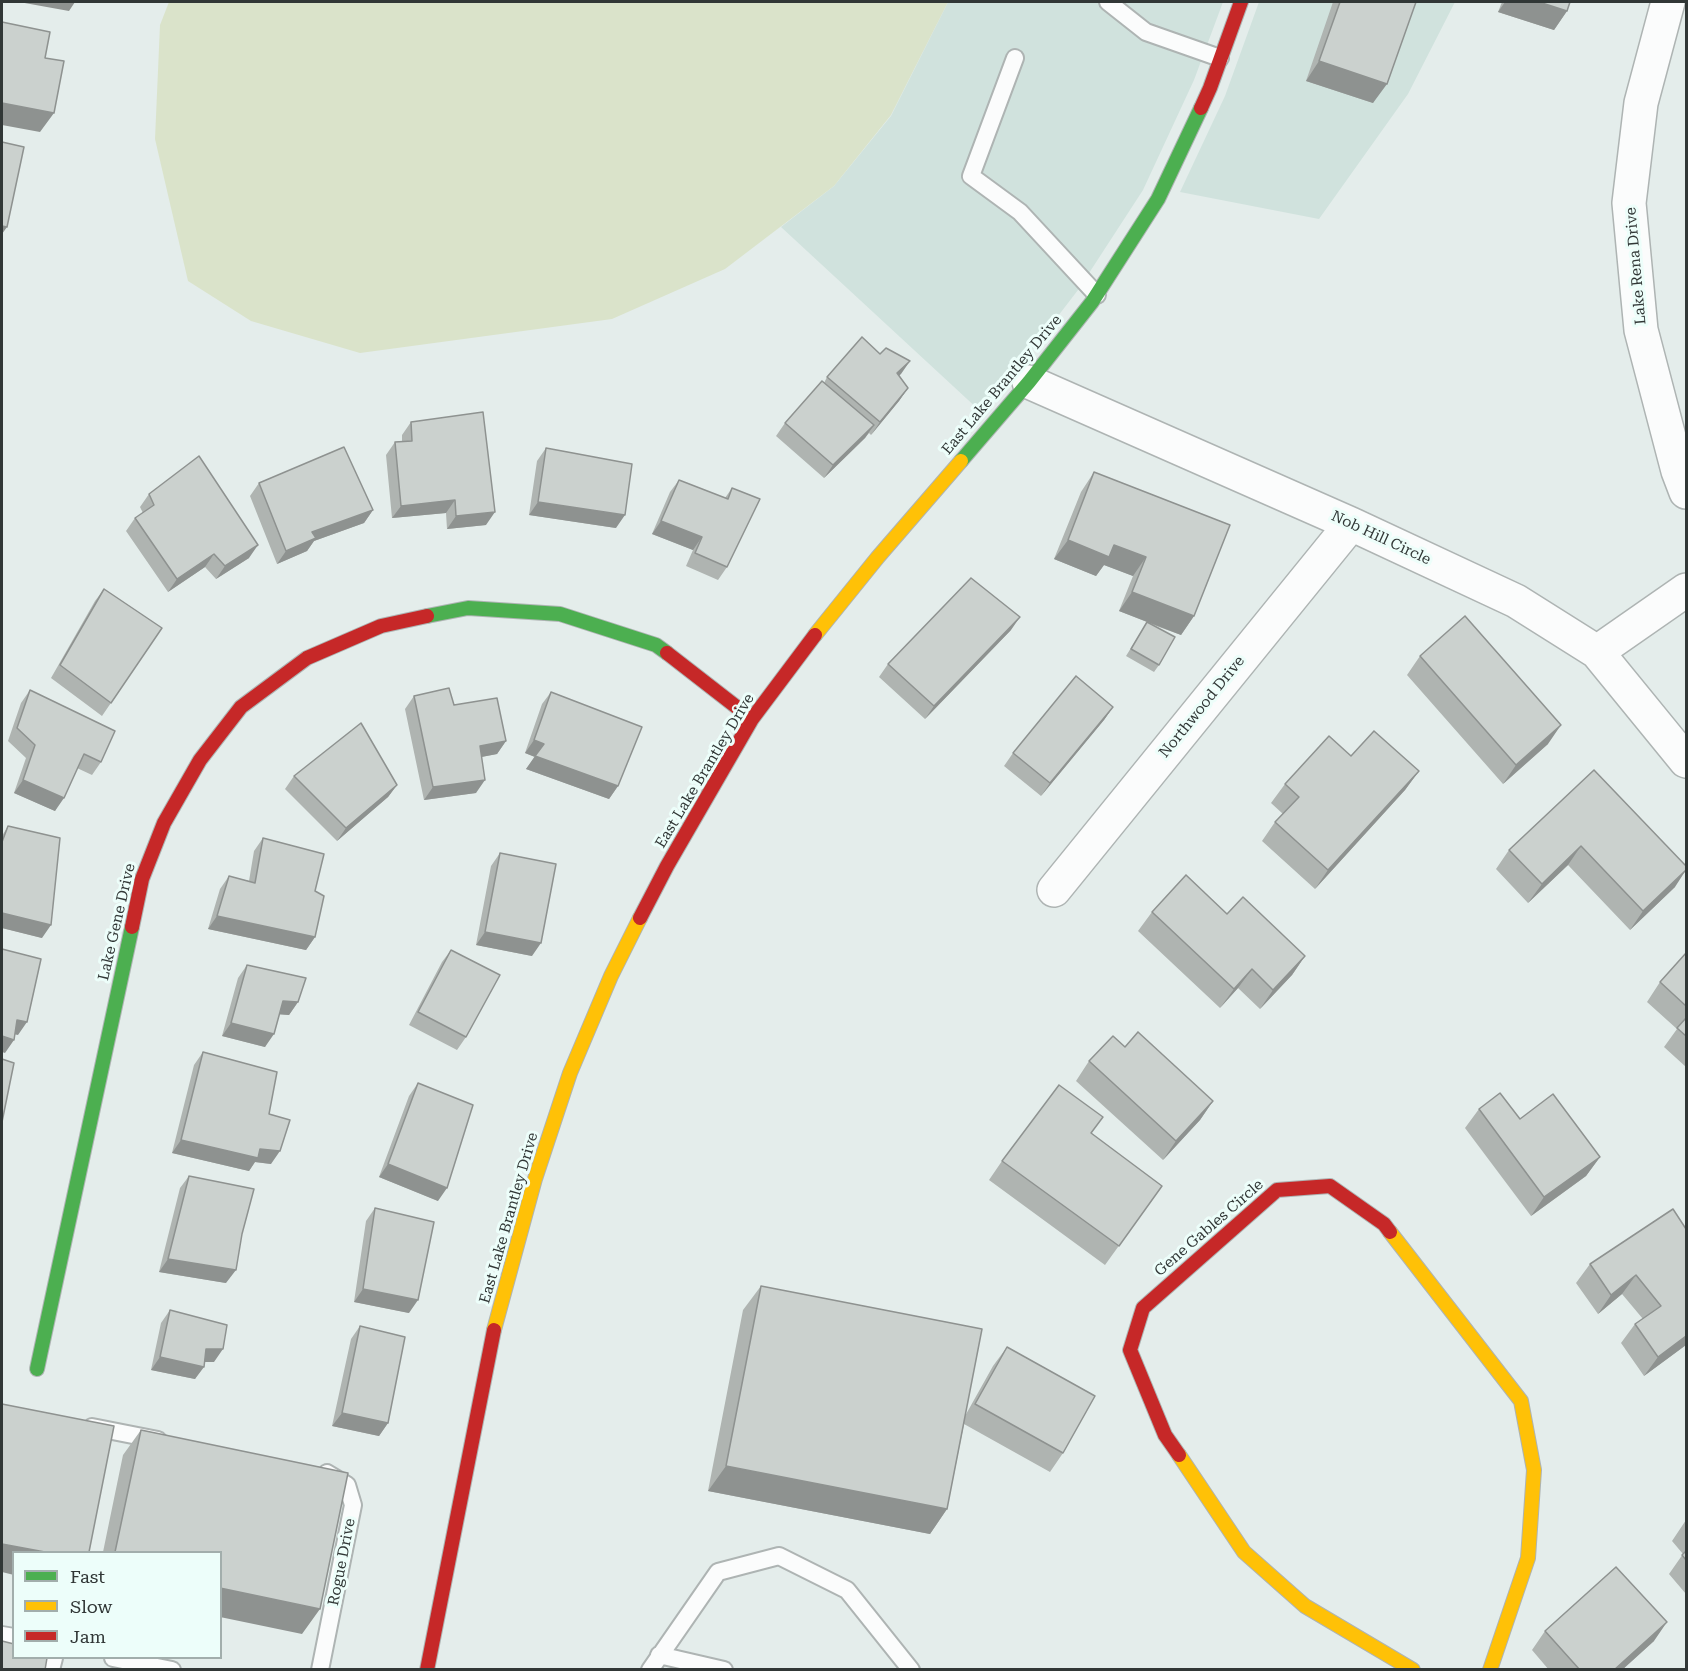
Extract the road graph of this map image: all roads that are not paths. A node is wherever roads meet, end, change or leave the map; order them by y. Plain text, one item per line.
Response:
1 (1108, 2) edge
2 (1241, 2) edge
3 (1668, 2) edge
4 (1015, 58) dead end
5 (1220, 58) junction
6 (1097, 294) junction
7 (1029, 382) junction
8 (1686, 492) edge
9 (1351, 524) junction
10 (1686, 590) edge
11 (1597, 652) junction
12 (752, 719) junction
13 (1686, 761) edge
14 (1054, 890) dead end
15 (37, 1370) dead end
16 (72, 1424) edge
17 (177, 1444) edge
18 (306, 1469) edge
19 (659, 1655) junction
20 (118, 1659) edge
21 (172, 1670) edge
22 (320, 1670) edge
23 (427, 1670) edge
24 (650, 1670) edge
25 (724, 1670) edge
26 (910, 1670) edge
27 (1413, 1670) edge
28 (1490, 1670) edge

1 - 5 lane
2 - 5 street, East Lake Brantley Drive
3 - 8 street, Lake Rena Drive
4 - 6 lane
5 - 6 street, East Lake Brantley Drive
6 - 7 street, East Lake Brantley Drive
7 - 9 street, Nob Hill Circle
7 - 12 street, East Lake Brantley Drive
9 - 11 street, Nob Hill Circle
9 - 14 street, Northwood Drive
10 - 11 street
11 - 13 street, Nob Hill Circle
12 - 15 street, Lake Gene Drive
12 - 23 street, East Lake Brantley Drive
16 - 17 lane
18 - 22 lane, Rogue Drive
19 - 24 lane
19 - 25 lane
19 - 26 lane
20 - 21 lane
27 - 28 street, Gene Gables Circle

